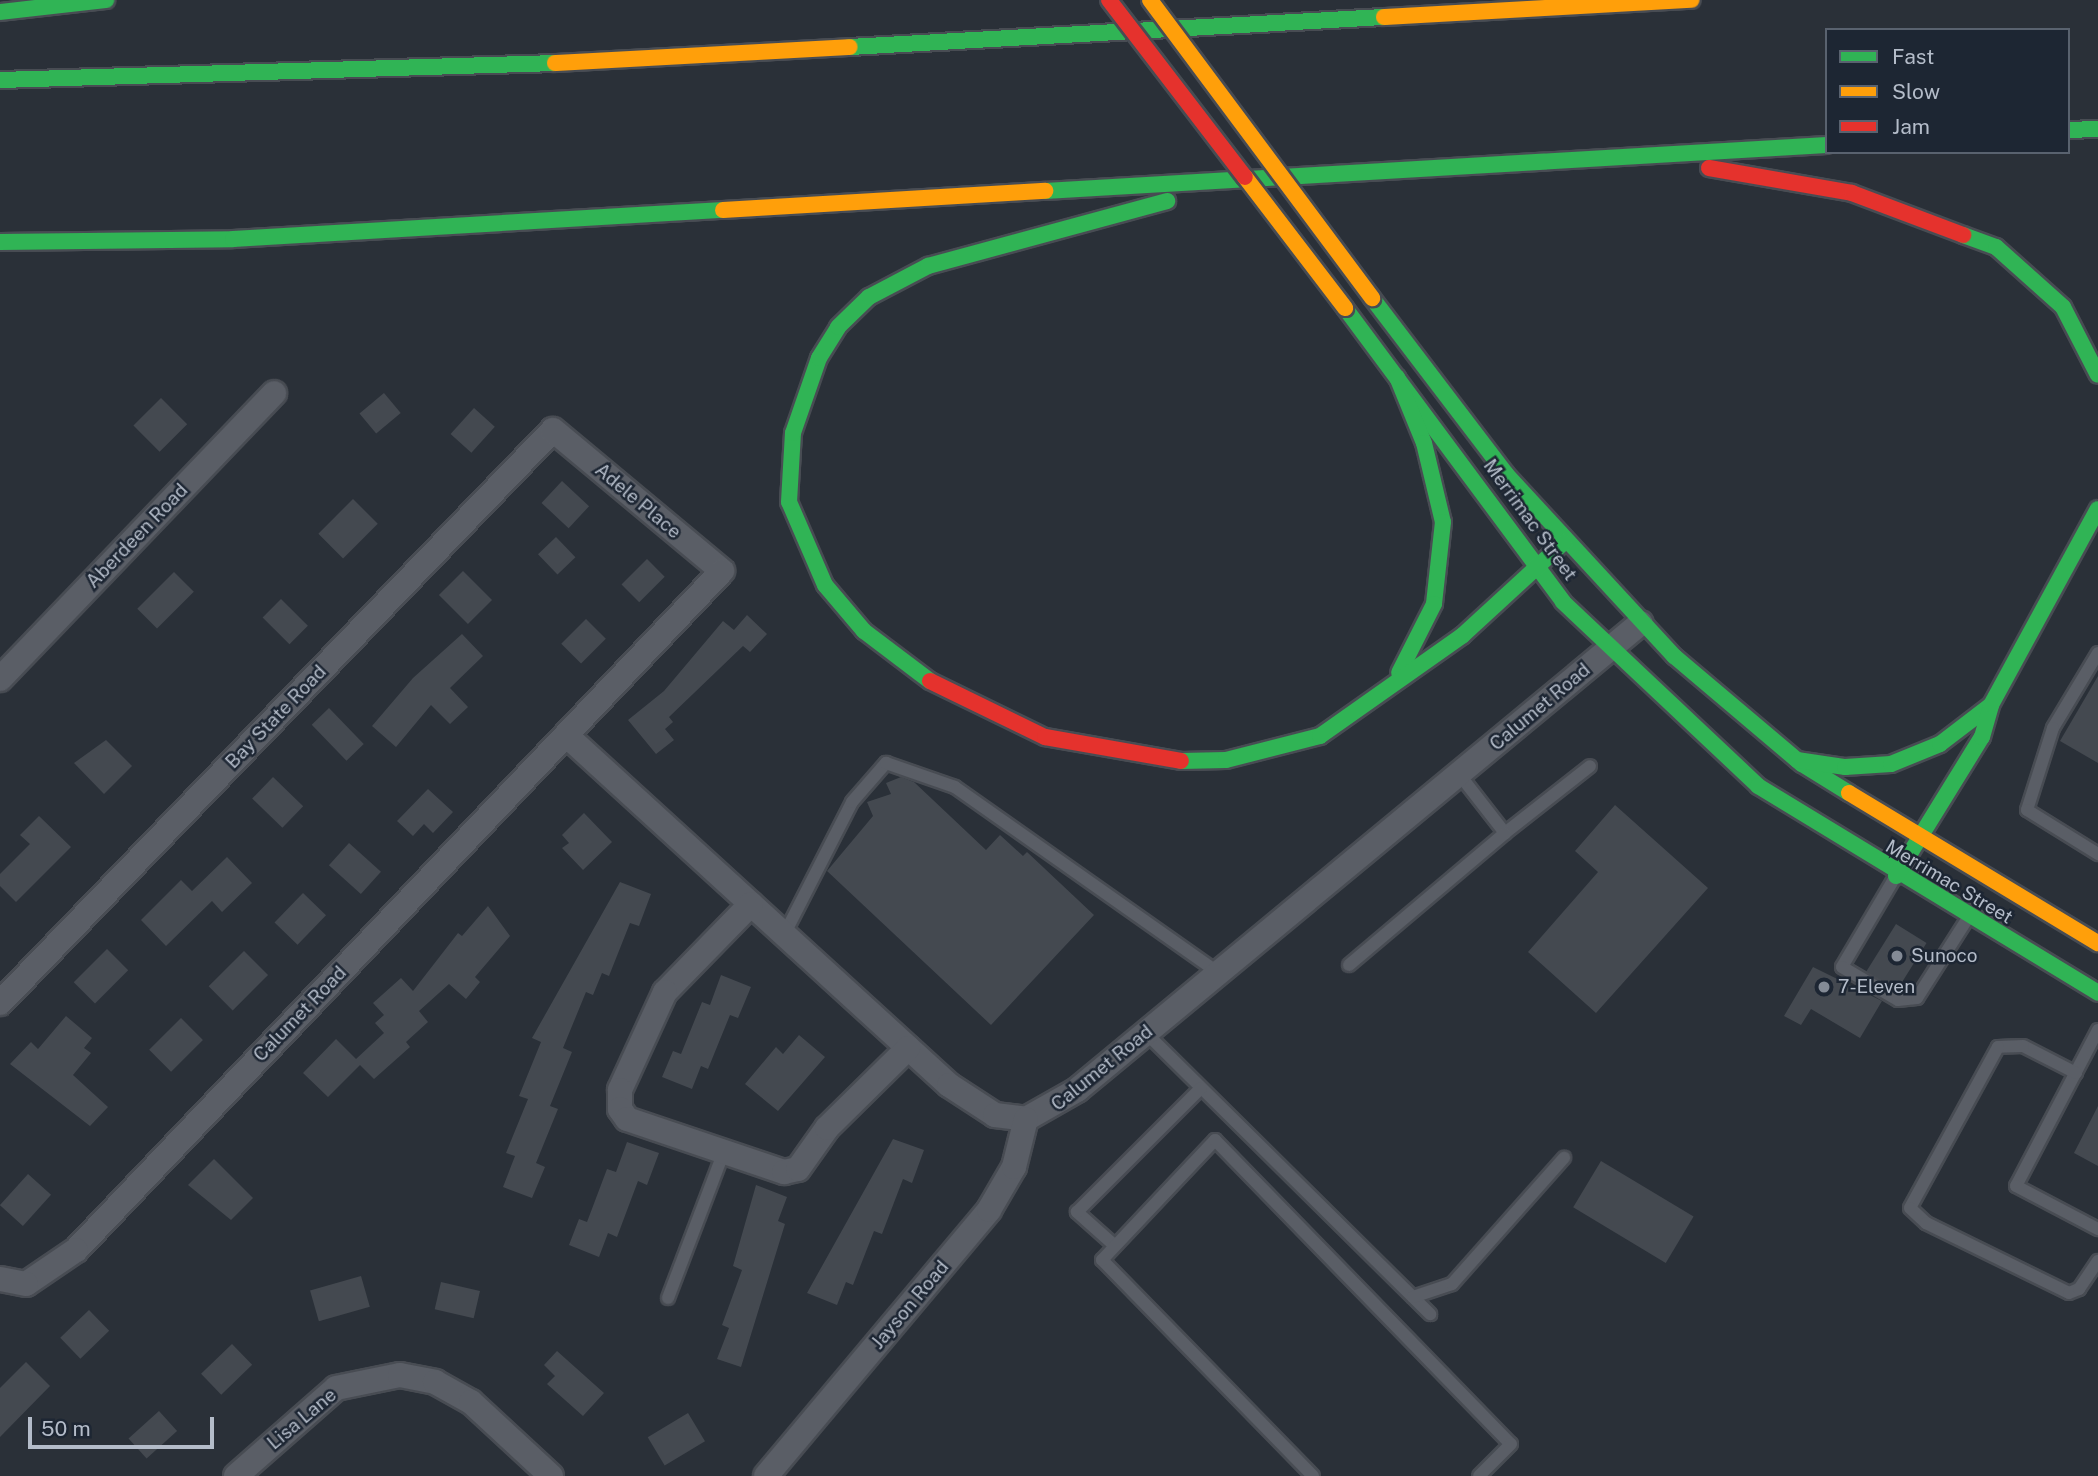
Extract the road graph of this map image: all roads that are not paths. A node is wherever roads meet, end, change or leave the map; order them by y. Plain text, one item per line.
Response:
1 (106, 0) edge
2 (1109, 0) edge
3 (1150, 0) edge
4 (1692, 0) edge
5 (0, 12) edge
6 (0, 80) edge
7 (2098, 129) edge
8 (2070, 130) edge
9 (1825, 145) edge
10 (1655, 159) junction
11 (1225, 183) junction
12 (0, 243) edge
13 (2098, 375) edge
14 (1397, 377) junction
15 (274, 393) dead end
16 (553, 430) joint
17 (2098, 509) edge
18 (1564, 542) junction
19 (1535, 568) junction
20 (722, 571) joint
21 (1641, 623) junction
22 (1609, 650) junction
23 (2098, 653) edge
24 (0, 678) edge
25 (1387, 688) junction
26 (1991, 705) junction
27 (566, 734) junction
28 (1797, 760) junction
29 (1590, 766) dead end
30 (1459, 774) junction
31 (1505, 833) junction
32 (1920, 836) junction
33 (2098, 854) edge
34 (1896, 876) junction
35 (751, 904) junction
36 (1968, 918) junction
37 (785, 935) junction
38 (2098, 943) edge
39 (1349, 965) dead end
40 (1219, 973) junction
41 (2098, 993) edge
42 (0, 1003) edge
43 (2098, 1030) edge
44 (1146, 1033) junction
45 (908, 1048) junction
46 (2076, 1073) junction
47 (1201, 1088) junction
48 (1026, 1119) junction
49 (723, 1154) junction
50 (1564, 1158) dead end
51 (2098, 1229) edge
52 (1114, 1245) junction
53 (2098, 1261) edge
54 (0, 1279) edge
55 (1413, 1297) junction
56 (668, 1298) dead end
57 (1430, 1314) dead end
58 (236, 1476) edge
59 (551, 1476) edge
60 (766, 1476) edge
61 (1313, 1476) edge
62 (1479, 1476) edge

1 - 5 main road
2 - 14 main road, Merrimac Street, bridge
3 - 18 main road, Merrimac Street, bridge
4 - 6 main road
7 - 8 main road
9 - 10 main road
10 - 11 main road
10 - 13 main road
11 - 12 main road
11 - 25 main road
14 - 19 main road, Merrimac Street
14 - 25 main road
15 - 24 street, Aberdeen Road
16 - 20 street, Adele Place
16 - 42 street, Bay State Road
17 - 26 main road
18 - 19 main road
18 - 21 main road, Merrimac Street
19 - 22 main road, Merrimac Street
19 - 25 main road
20 - 27 street, Calumet Road
21 - 22 street, Calumet Road
21 - 28 main road, Merrimac Street
22 - 30 street, Calumet Road
22 - 34 main road, Merrimac Street
23 - 33 lane
26 - 28 main road
26 - 32 main road
27 - 35 street
27 - 54 street, Calumet Road
28 - 32 main road, Merrimac Street
29 - 31 lane
30 - 31 lane
30 - 40 street, Calumet Road
31 - 39 lane
32 - 34 main road
32 - 38 main road, Merrimac Street
34 - 36 main road, Merrimac Street
34 - 36 lane
35 - 37 street
35 - 49 street
36 - 41 main road, Merrimac Street
37 - 40 lane
37 - 45 street
40 - 44 street, Calumet Road
43 - 46 lane
44 - 47 lane
44 - 48 street, Calumet Road
45 - 48 street
45 - 49 street
46 - 51 lane
46 - 53 lane
47 - 52 lane
47 - 55 lane
48 - 60 street, Jayson Road
49 - 56 lane
50 - 55 lane
52 - 61 lane
52 - 62 lane
55 - 57 lane
58 - 59 street, Lisa Lane

